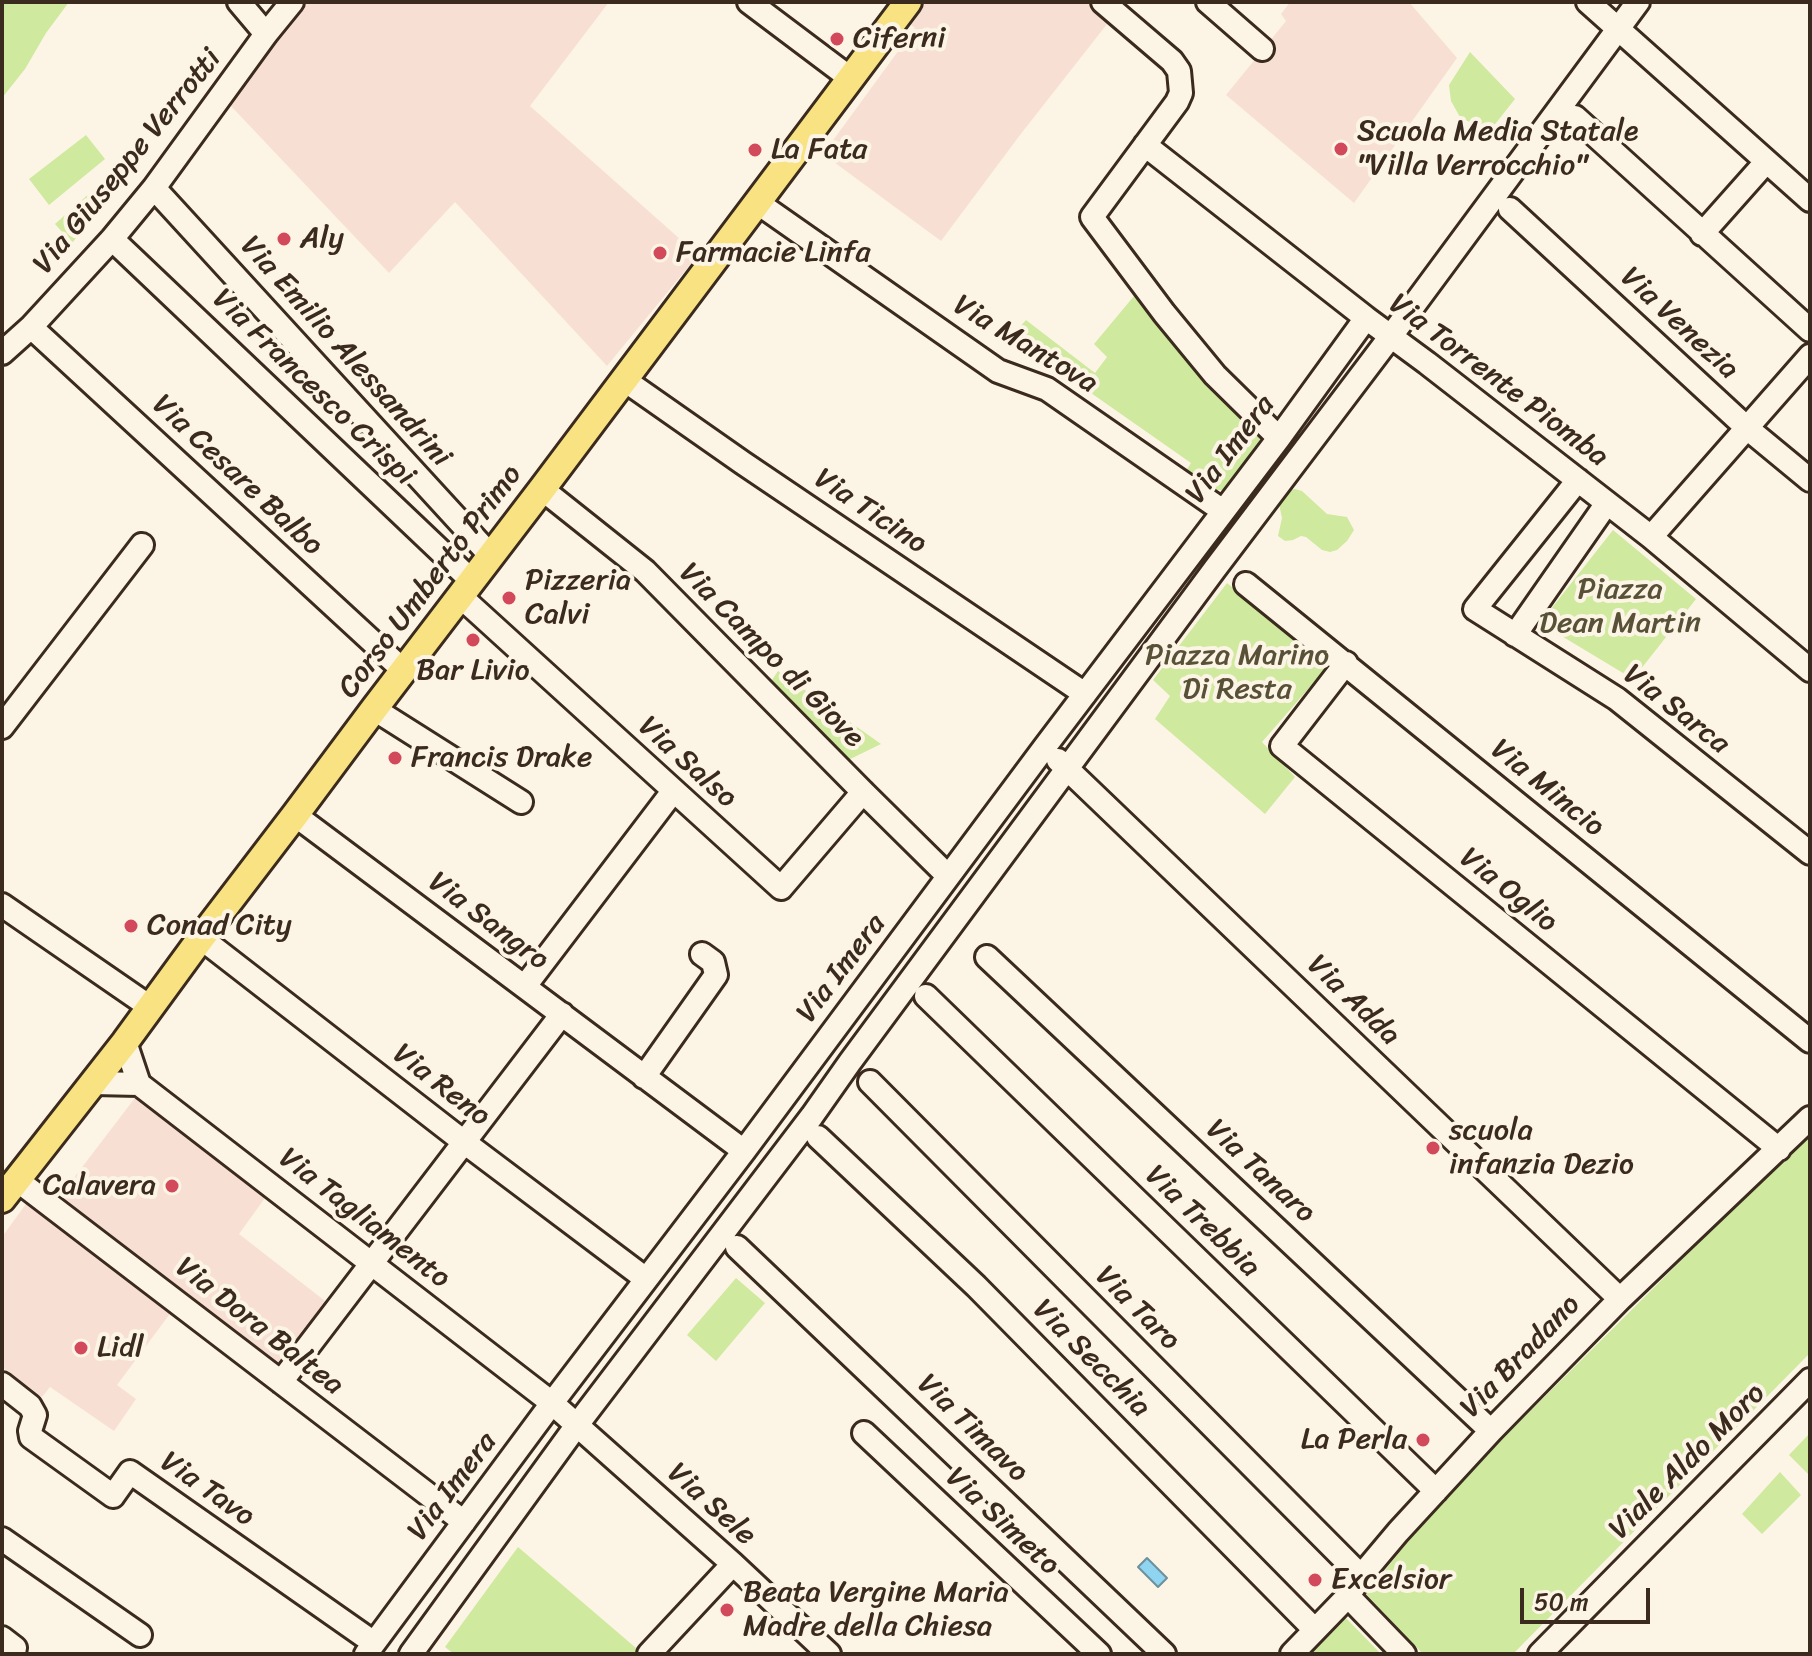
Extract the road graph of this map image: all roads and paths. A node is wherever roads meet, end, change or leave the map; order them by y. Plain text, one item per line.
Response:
1 (239, 2) edge
2 (292, 2) edge
3 (749, 2) edge
4 (908, 2) edge
5 (1103, 2) edge
6 (1208, 2) edge
7 (1638, 2) edge
8 (1593, 4) edge
9 (1619, 28) junction
10 (266, 34) junction
11 (1262, 49) dead end
12 (850, 78) junction
13 (1575, 117) dead end
14 (1145, 145) junction
15 (1766, 162) junction
16 (154, 188) junction
17 (1810, 200) edge
18 (758, 203) junction
19 (1510, 209) dead end
20 (1702, 234) junction
21 (112, 239) junction
22 (1366, 318) junction
23 (31, 327) junction
24 (1810, 330) edge
25 (1391, 336) junction
26 (2, 353) edge
27 (1810, 356) edge
28 (623, 379) junction
29 (1747, 428) junction
30 (1279, 438) junction
31 (1578, 480) junction
32 (1810, 480) edge
33 (542, 489) junction
34 (1607, 503) junction
35 (1223, 511) junction
36 (1651, 537) junction
37 (142, 545) dead end
38 (491, 556) junction
39 (1246, 584) dead end
40 (466, 589) junction
41 (1515, 635) junction
42 (1346, 663) junction
43 (403, 670) junction
44 (1810, 670) edge
45 (1085, 694) junction
46 (374, 709) junction
47 (2, 727) edge
48 (1044, 748) junction
49 (1068, 768) junction
50 (863, 792) junction
51 (671, 794) dead end
52 (521, 802) dead end
53 (295, 815) junction
54 (1810, 853) edge
55 (948, 876) junction
56 (2, 905) edge
57 (201, 938) junction
58 (702, 954) dead end
59 (987, 957) dead end
60 (525, 986) junction
61 (926, 996) dead end
62 (150, 1007) junction
63 (562, 1014) junction
64 (1810, 1041) edge
65 (125, 1042) junction
66 (644, 1077) junction
67 (870, 1082) dead end
68 (94, 1083) junction
69 (139, 1084) junction
70 (1810, 1118) edge
71 (818, 1137) dead end
72 (464, 1142) junction
73 (1779, 1149) junction
74 (744, 1151) junction
75 (8, 1187) edge
76 (737, 1247) dead end
77 (372, 1262) junction
78 (646, 1279) junction
79 (1620, 1299) junction
80 (1810, 1380) edge
81 (281, 1382) junction
82 (2, 1384) edge
83 (552, 1403) junction
84 (577, 1425) junction
85 (1491, 1431) junction
86 (864, 1433) dead end
87 (1436, 1491) junction
88 (464, 1522) junction
89 (2, 1539) edge
90 (733, 1564) junction
91 (1361, 1576) junction
92 (1348, 1596) junction
93 (1315, 1630) junction
94 (140, 1635) dead end
95 (370, 1648) edge
96 (411, 1654) edge
97 (649, 1654) edge
98 (829, 1654) edge
99 (1099, 1654) edge
100 (1164, 1654) edge
101 (1292, 1654) edge
102 (1404, 1654) edge
103 (1540, 1654) edge

1 - 10 street
2 - 10 street, Via Giuseppe Verrotti
3 - 12 street
4 - 12 main road, Corso Umberto Primo
5 - 14 street
6 - 11 street
7 - 9 street
8 - 9 street
9 - 15 street
9 - 25 street
10 - 16 street, Via Giuseppe Verrotti
12 - 18 main road, Corso Umberto Primo
13 - 20 street
14 - 22 street, Via Torrente Piomba
14 - 30 street
15 - 17 street
15 - 20 street
16 - 21 street, Via Giuseppe Verrotti
16 - 38 street, Via Emilio Alessandrini
18 - 28 main road, Corso Umberto Primo
18 - 35 street, Via Mantova
19 - 29 street, Via Venezia
20 - 24 street
21 - 23 street, Via Giuseppe Verrotti
21 - 40 street, Via Francesco Crispi
22 - 25 street, Via Torrente Piomba
22 - 30 street, Via Imera
23 - 26 street, Via Giuseppe Verrotti
23 - 43 street, Via Cesare Balbo
25 - 31 street, Via Torrente Piomba
25 - 49 street
27 - 29 street
28 - 33 main road, Corso Umberto Primo
28 - 45 street, Via Ticino
29 - 32 street, Via Venezia
29 - 36 street
30 - 35 street, Via Imera
31 - 34 street, Via Torrente Piomba
31 - 41 street, Via Sarca
33 - 38 main road, Corso Umberto Primo
33 - 50 street, Via Campo di Giove
34 - 36 street, Via Torrente Piomba
34 - 41 street
35 - 45 street, Via Imera
36 - 44 street, Via Torrente Piomba
37 - 47 street
38 - 40 main road, Corso Umberto Primo
39 - 42 street, Via Mincio
40 - 43 main road, Corso Umberto Primo
40 - 50 street, Via Salso
41 - 54 street, Via Sarca
42 - 64 street, Via Mincio
42 - 73 street, Via Oglio
43 - 46 main road, Corso Umberto Primo
45 - 48 street, Via Imera
46 - 52 street
46 - 53 main road, Corso Umberto Primo
48 - 49 street, Via Adda
48 - 55 street, Via Imera
49 - 79 street, Via Adda
49 - 84 street
50 - 55 street, Via Campo di Giove
51 - 60 street
53 - 57 main road, Corso Umberto Primo
53 - 60 street, Via Sangro
55 - 74 street, Via Imera
56 - 62 street
57 - 62 main road, Corso Umberto Primo
57 - 72 street, Via Reno
58 - 66 street
59 - 85 street, Via Tanaro
60 - 63 street, Via Sangro
61 - 87 street, Via Trebbia
62 - 65 main road, Corso Umberto Primo
63 - 66 street, Via Sangro
63 - 72 street
65 - 68 main road, Corso Umberto Primo
65 - 69 street
66 - 74 street, Via Sangro
67 - 91 street, Via Taro
68 - 69 street
68 - 75 main road, Corso Umberto Primo
69 - 77 street, Via Tagliamento
70 - 73 street, Via Bradano
71 - 93 street, Via Secchia
72 - 77 street
72 - 78 street, Via Reno
73 - 79 street, Via Bradano
74 - 78 street, Via Imera
75 - 81 street, Via Dora Baltea
76 - 100 street, Via Timavo
77 - 81 street
77 - 83 street, Via Tagliamento
78 - 83 street, Via Imera
79 - 85 street, Via Bradano
80 - 103 street, Viale Aldo Moro
81 - 88 street, Via Dora Baltea
82 - 95 street, Via Tavo
83 - 84 street, Via Sele
83 - 88 street, Via Imera
84 - 90 street, Via Sele
84 - 96 street
85 - 87 street, Via Bradano
86 - 99 street, Via Simeto
87 - 91 street, Via Bradano
88 - 95 street, Via Imera
89 - 94 street
90 - 97 street
90 - 98 street, Via Sele
91 - 92 street, Via Bradano
92 - 93 street, Via Bradano
92 - 102 street
93 - 101 street, Via Bradano

